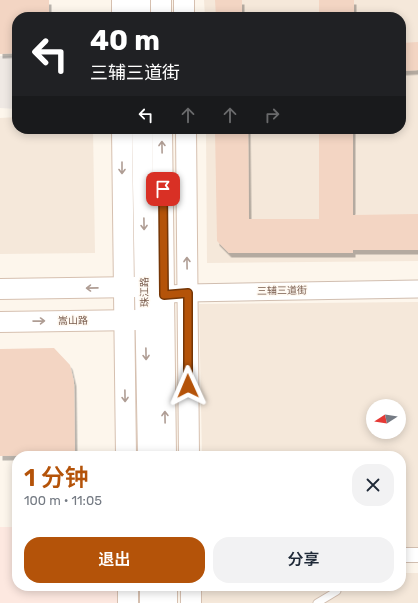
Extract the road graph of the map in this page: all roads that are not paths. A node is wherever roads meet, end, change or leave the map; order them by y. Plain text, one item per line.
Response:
1 (122, 0) edge
2 (140, 0) edge
3 (161, 0) edge
4 (184, 0) edge
5 (122, 12) edge
6 (140, 12) edge
7 (161, 12) edge
8 (184, 12) edge
9 (122, 134) edge
10 (142, 134) edge
11 (162, 134) edge
12 (186, 134) edge
13 (124, 287) junction
14 (0, 289) edge
15 (418, 289) edge
16 (152, 292) junction
17 (188, 293) junction
18 (124, 320) junction
19 (146, 320) junction
20 (0, 322) edge
21 (126, 451) edge
22 (148, 451) edge
23 (166, 451) edge
24 (189, 451) edge
25 (406, 555) edge
26 (418, 555) edge
27 (128, 591) edge
28 (150, 591) edge
29 (167, 591) edge
30 (191, 591) edge
31 (337, 591) edge
32 (128, 603) edge
33 (150, 603) edge
34 (167, 603) edge
35 (191, 603) edge
36 (317, 603) edge

1 - 5 main road
2 - 6 main road
3 - 7 main road
4 - 8 main road
9 -> 13 main road
10 -> 16 main road, 珠江路
16 -> 11 main road, 珠江路
17 -> 12 main road
13 -> 14 main road
13 - 16 main road
13 - 18 main road
15 - 17 street, 三辅三道街
16 - 17 street, 三辅三道街
16 - 19 main road, 珠江路
23 -> 16 main road, 珠江路
17 - 24 main road
18 - 19 main road, 嵩山路
20 -> 18 main road, 嵩山路
18 -> 21 main road
19 -> 22 main road, 珠江路
25 - 26 street
27 - 32 main road
28 - 33 main road
29 - 34 main road
30 - 35 main road
31 - 36 lane

